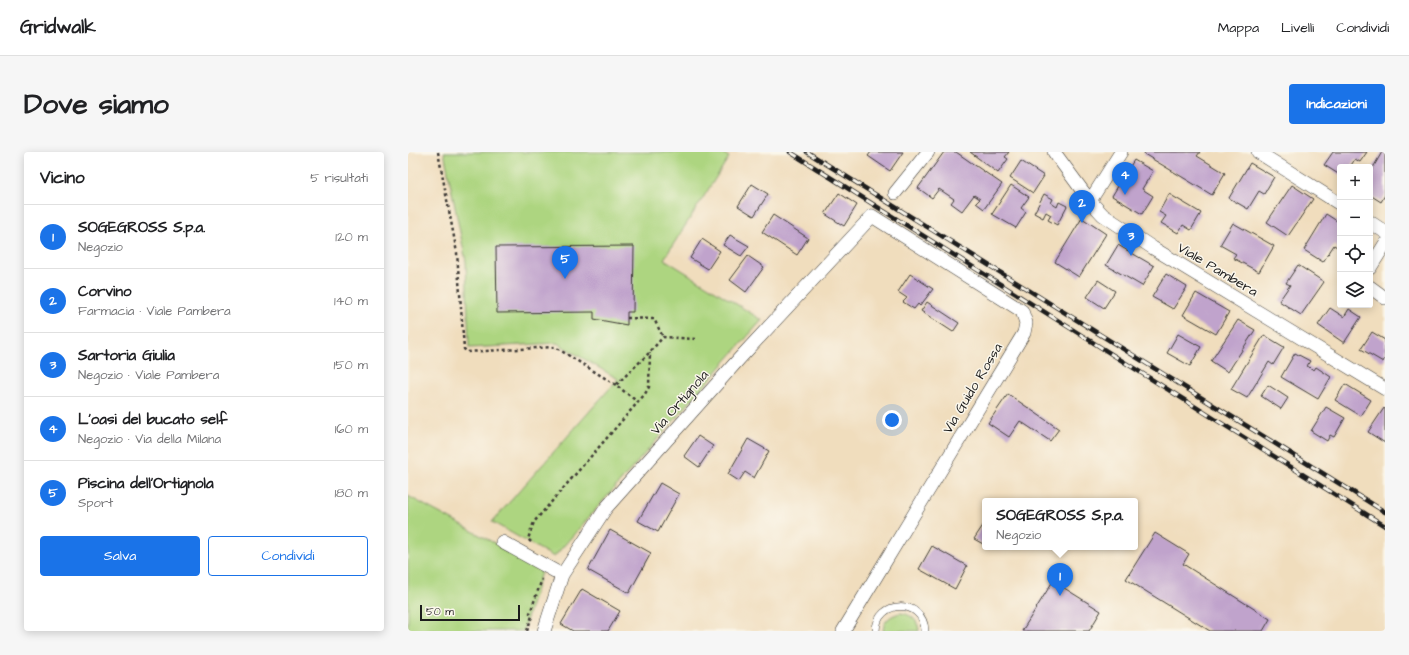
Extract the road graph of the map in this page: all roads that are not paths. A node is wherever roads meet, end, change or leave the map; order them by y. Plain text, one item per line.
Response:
1 (928, 152) edge
2 (1054, 152) edge
3 (1121, 152) edge
4 (1262, 153) edge
5 (895, 193) dead end
6 (1090, 201) junction
7 (1337, 202) edge
8 (872, 216) joint
9 (1373, 224) edge
10 (1385, 232) edge
11 (1385, 244) edge
12 (1373, 263) edge
13 (1373, 289) edge
14 (1385, 298) edge
15 (1385, 390) edge
16 (502, 542) dead end
17 (562, 575) junction
18 (544, 631) edge
19 (843, 631) edge
20 (876, 631) edge
21 (925, 631) edge

1 - 5 street
2 - 6 street, Viale Pambera
3 - 6 street
4 - 7 street
6 - 15 street, Viale Pambera
8 - 17 street, Via Ortignola
8 - 19 street, Via Guido Rossa
9 - 10 street
11 - 12 street
13 - 14 street
16 - 17 street
17 - 18 street, Via Ortignola
20 - 21 lane

